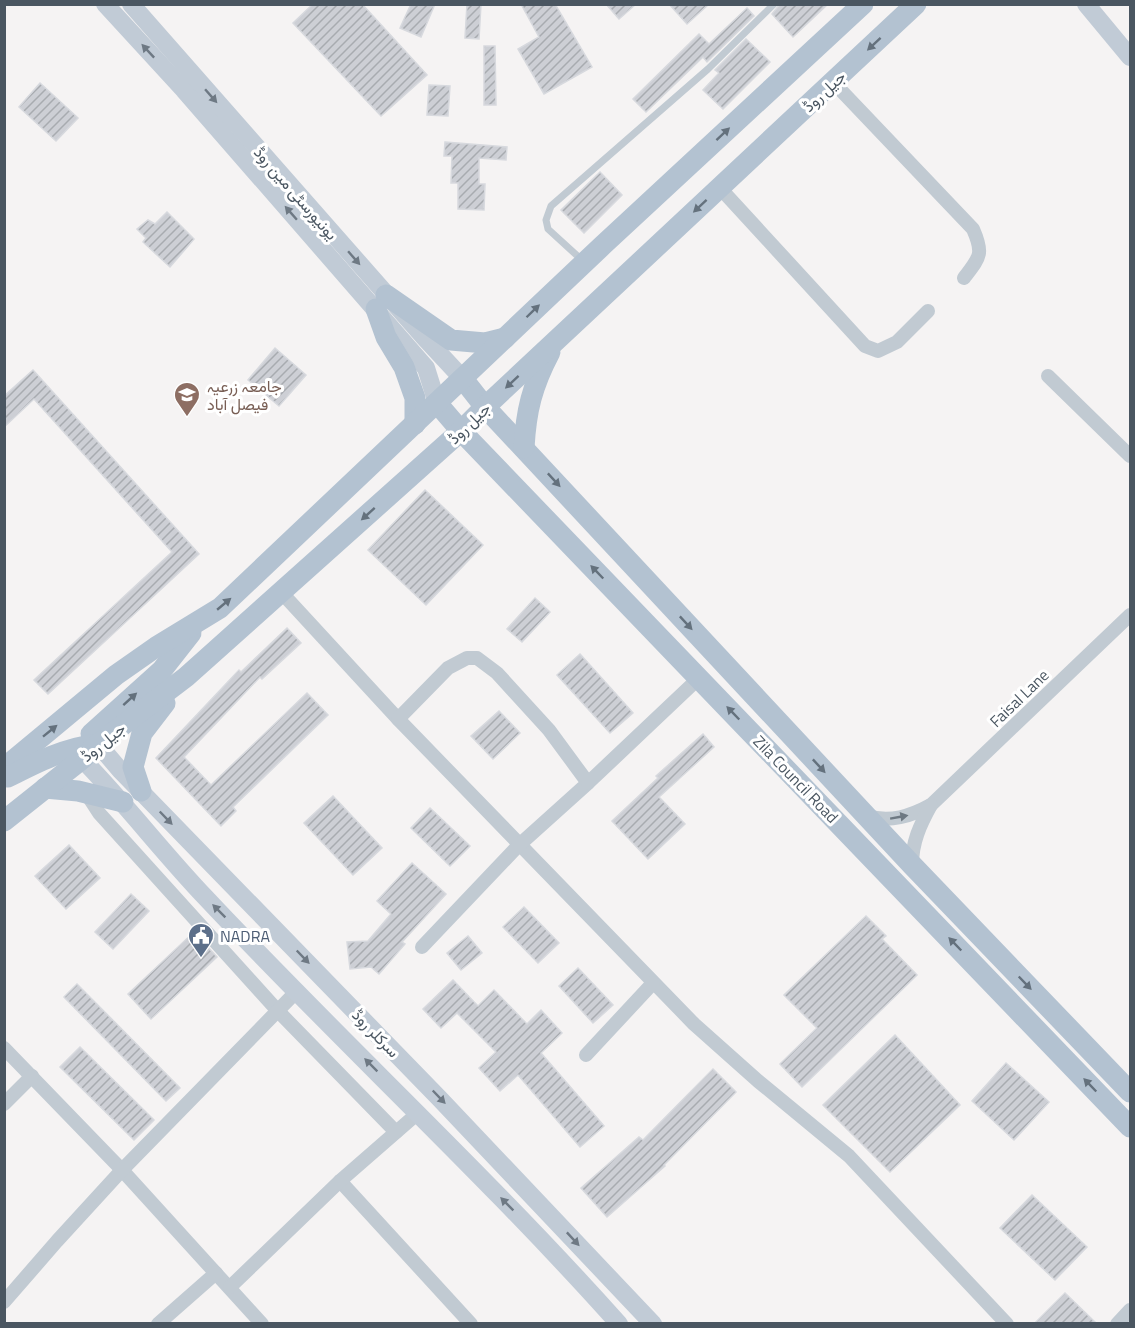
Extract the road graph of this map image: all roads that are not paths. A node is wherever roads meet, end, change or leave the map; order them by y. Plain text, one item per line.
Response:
1 (105, 4) edge
2 (131, 4) edge
3 (774, 4) edge
4 (864, 4) edge
5 (916, 4) edge
6 (1086, 4) edge
7 (1128, 48) edge
8 (177, 70) junction
9 (833, 82) junction
10 (720, 188) junction
11 (585, 262) junction
12 (964, 279) dead end
13 (381, 302) junction
14 (928, 311) dead end
15 (505, 338) junction
16 (555, 341) junction
17 (1048, 376) dead end
18 (463, 379) junction
19 (437, 403) junction
20 (485, 407) junction
21 (415, 424) junction
22 (461, 431) junction
23 (524, 448) junction
24 (1131, 456) edge
25 (281, 592) junction
26 (1131, 615) edge
27 (202, 619) junction
28 (186, 677) junction
29 (699, 678) junction
30 (398, 719) junction
31 (88, 750) junction
32 (4, 768) edge
33 (4, 779) edge
34 (588, 783) junction
35 (45, 788) junction
36 (86, 793) junction
37 (132, 797) junction
38 (931, 805) junction
39 (99, 813) junction
40 (866, 815) junction
41 (4, 821) edge
42 (518, 846) junction
43 (912, 865) junction
44 (422, 947) dead end
45 (653, 983) junction
46 (297, 991) junction
47 (277, 1010) junction
48 (4, 1048) edge
49 (586, 1055) dead end
50 (32, 1077) junction
51 (1131, 1092) edge
52 (4, 1104) edge
53 (418, 1113) junction
54 (1131, 1127) edge
55 (396, 1132) junction
56 (122, 1170) junction
57 (340, 1181) junction
58 (216, 1273) junction
59 (230, 1287) junction
60 (4, 1302) edge
61 (1131, 1310) edge
62 (158, 1323) edge
63 (262, 1323) edge
64 (471, 1323) edge
65 (619, 1323) edge
66 (653, 1323) edge
67 (1007, 1323) edge
68 (1117, 1323) edge

8 -> 1 main road, یونیورسٹی مین روڈ
2 - 8 main road, یونیورسٹی مین روڈ
3 - 11 lane
11 -> 4 main road
5 -> 9 main road, جیل روڈ
6 - 7 main road
8 - 13 main road, یونیورسٹی مین روڈ
9 - 10 main road, جیل روڈ
9 - 12 street
10 - 14 street
10 -> 16 main road, جیل روڈ
15 -> 11 main road
13 - 15 main road
13 - 18 main road, یونیورسٹی مین روڈ
13 - 19 main road, یونیورسٹی مین روڈ
13 - 21 main road
15 - 18 main road
16 -> 20 main road, جیل روڈ
16 - 23 main road
17 - 24 street
18 - 19 main road
18 - 20 main road, Zila Council Road
19 - 21 main road
19 - 22 main road, Zila Council Road
20 - 22 main road, جیل روڈ
20 - 23 main road, Zila Council Road
27 -> 21 main road
22 -> 25 main road, جیل روڈ
29 -> 22 main road, Zila Council Road
23 -> 40 main road, Zila Council Road
25 - 28 main road, جیل روڈ
25 - 30 street
26 - 38 street, Faisal Lane
31 -> 27 main road
32 -> 27 main road
28 - 31 main road, جیل روڈ
28 - 37 main road
29 - 34 street
54 -> 29 main road, Zila Council Road
30 - 34 street
30 - 42 street
31 - 33 main road
31 - 35 main road, جیل روڈ
31 - 37 main road, سرکلر روڈ
34 - 42 street
35 - 36 main road
35 - 41 main road, جیل روڈ
36 - 37 main road
36 - 39 street
37 - 39 street
46 -> 37 main road, سرکلر روڈ
37 -> 66 main road, سرکلر روڈ
40 -> 38 street, Faisal Lane
38 - 43 street, Faisal Lane
39 - 47 street
40 - 43 main road, Zila Council Road
42 - 44 street
42 - 45 street
43 -> 51 main road, Zila Council Road
45 - 49 street
45 - 67 street
46 - 47 street
53 -> 46 main road, سرکلر روڈ
47 - 55 street
47 - 56 street
48 - 50 street
50 - 52 street
50 - 56 street
53 - 55 street
65 -> 53 main road, سرکلر روڈ
55 - 57 street
56 - 58 street
56 - 60 street
57 - 59 street
57 - 64 street
58 - 59 street
58 - 62 street
59 - 63 street
61 - 68 street

